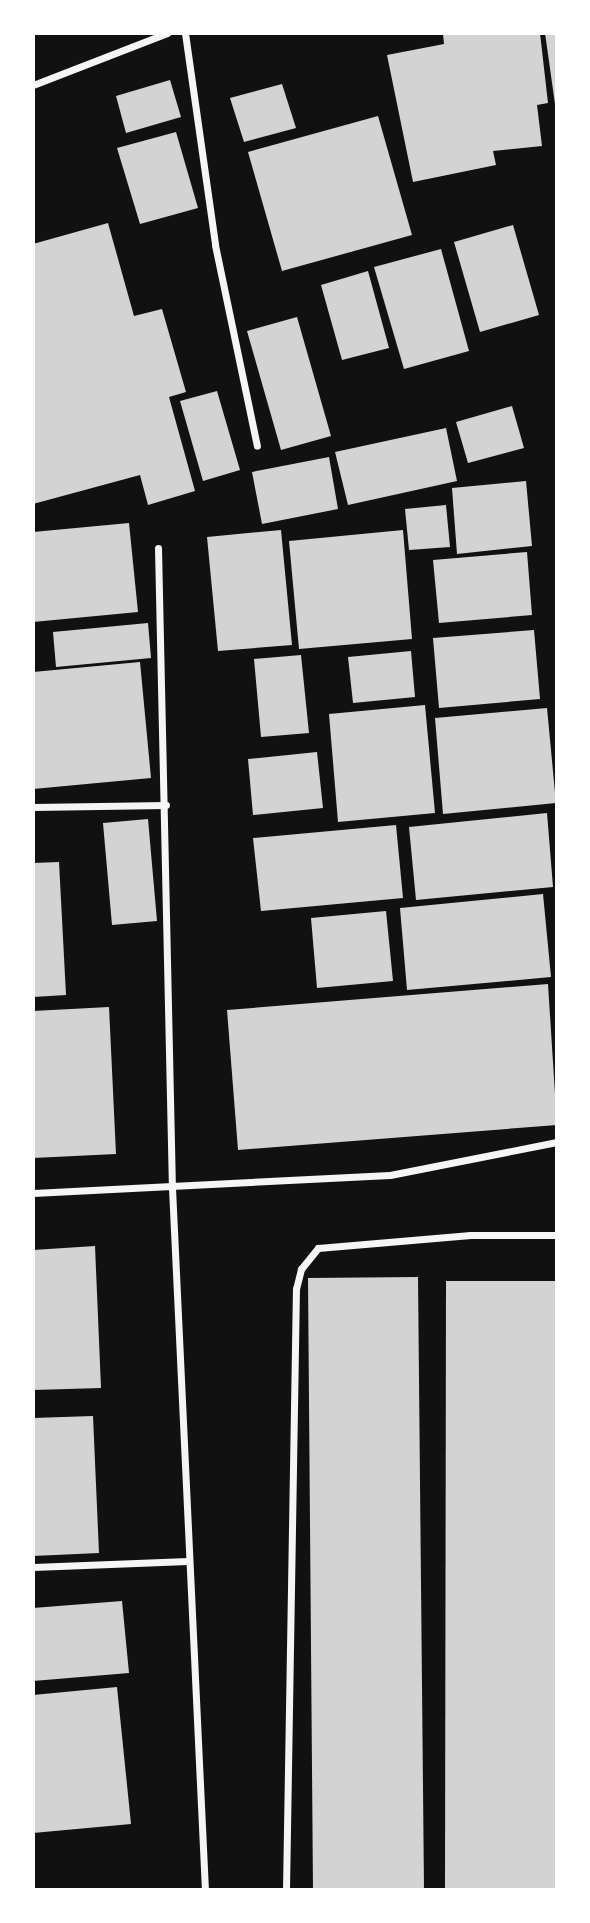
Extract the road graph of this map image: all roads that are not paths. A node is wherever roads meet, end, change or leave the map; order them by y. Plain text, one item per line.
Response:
1 (167, 33) edge
2 (185, 33) edge
3 (33, 85) edge
4 (257, 446) dead end
5 (158, 548) dead end
6 (166, 805) junction
7 (33, 807) edge
8 (557, 1142) edge
9 (172, 1188) junction
10 (33, 1193) edge
11 (557, 1235) edge
12 (188, 1561) junction
13 (33, 1567) edge
14 (205, 1890) edge
15 (286, 1890) edge

1 - 3 street
2 - 4 street
5 - 6 street
6 - 7 street
6 - 9 street
8 - 9 street
9 - 10 street
9 - 12 street
11 - 15 street
12 - 13 street
12 - 14 street

